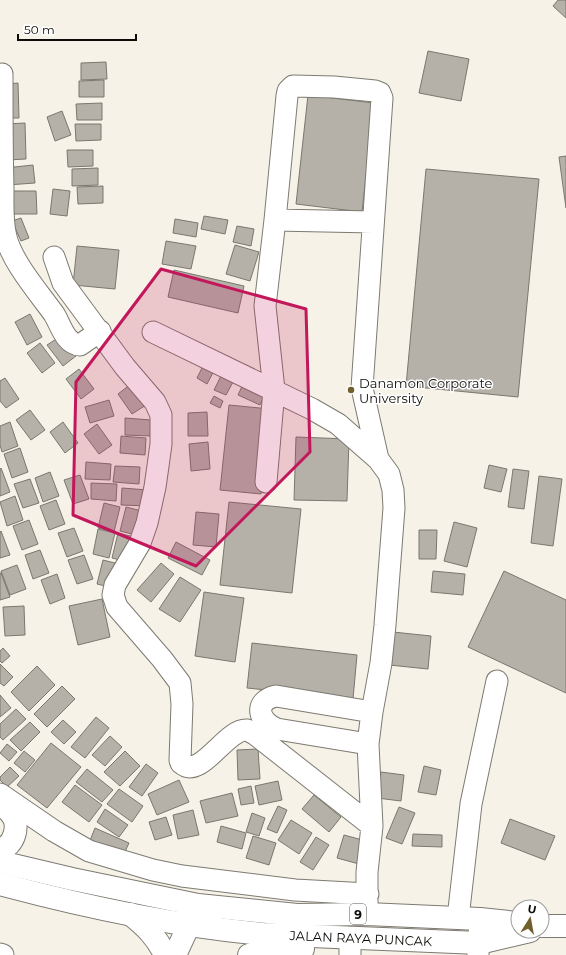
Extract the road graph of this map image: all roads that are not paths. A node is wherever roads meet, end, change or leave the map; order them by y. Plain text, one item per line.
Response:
1 (2, 74) dead end
2 (275, 220) junction
3 (373, 222) junction
4 (54, 257) dead end
5 (100, 331) junction
6 (152, 332) dead end
7 (274, 390) junction
8 (378, 458) junction
9 (266, 482) dead end
10 (497, 682) dead end
11 (372, 712) junction
12 (368, 744) junction
13 (0, 794) edge
14 (0, 803) edge
15 (372, 826) junction
16 (0, 849) edge
17 (0, 862) edge
18 (0, 884) edge
19 (367, 904) junction
20 (198, 905) junction
21 (130, 914) junction
22 (458, 918) junction
23 (480, 919) junction
24 (510, 922) edge
25 (190, 925) junction
26 (376, 939) junction
27 (510, 939) edge
28 (478, 949) edge
29 (350, 952) edge
30 (0, 954) edge
31 (3, 955) edge
32 (165, 955) edge
33 (175, 955) edge
34 (249, 955) edge

1 - 5 street
2 - 3 street
2 - 3 street
2 - 7 street
3 - 8 street
4 - 5 street
5 - 15 street
6 - 7 street
7 - 8 street
7 - 9 street
8 - 11 street
10 - 22 street
11 - 12 street
11 - 12 street
12 - 15 street
13 - 19 street
14 - 16 highway
15 - 19 street
17 - 20 highway, JALAN RAYA PUNCAK
18 - 21 highway, JALAN RAYA PUNCAK
19 - 20 highway, JALAN RAYA PUNCAK / 9
19 - 22 highway, JALAN RAYA PUNCAK / 9
20 - 25 highway
21 - 25 highway, JALAN RAYA PUNCAK
21 - 32 highway
22 - 23 highway, JALAN RAYA PUNCAK / 9
23 - 24 highway, JALAN RAYA PUNCAK / 9
23 - 28 street
25 - 26 highway, JALAN RAYA PUNCAK / 9
25 - 33 highway
26 - 28 highway, JALAN RAYA PUNCAK / 9
26 - 29 highway
27 - 28 highway, JALAN RAYA PUNCAK / 9
29 - 34 highway
30 - 31 street

